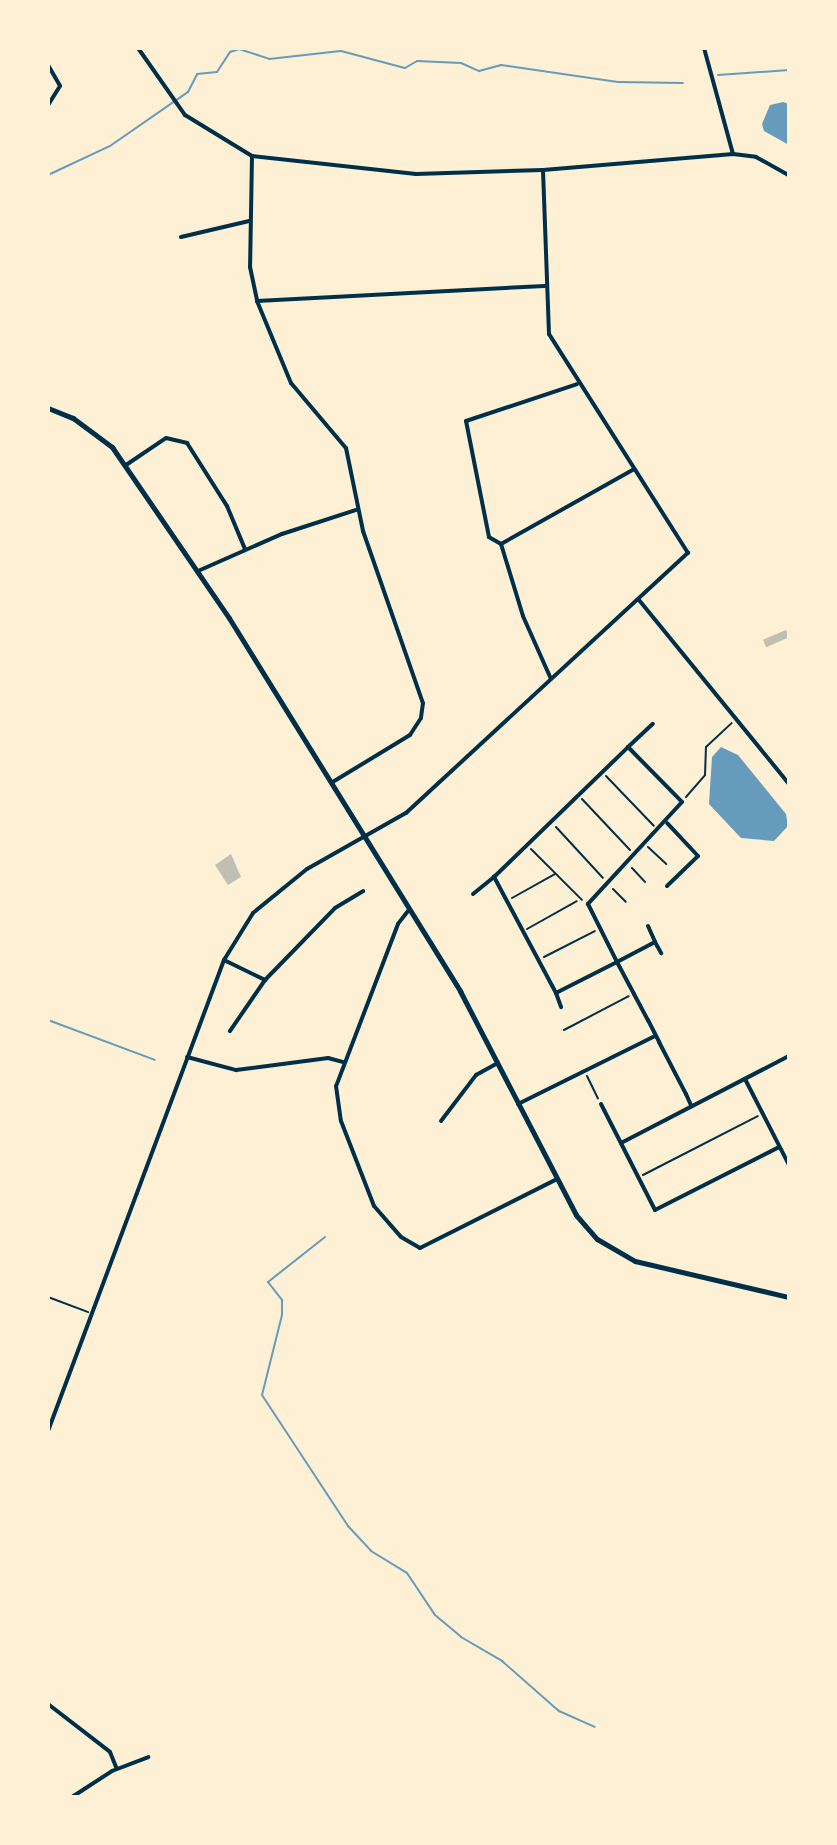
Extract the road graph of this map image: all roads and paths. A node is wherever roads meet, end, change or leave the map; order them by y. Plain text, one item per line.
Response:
1 (138, 48) edge
2 (704, 48) edge
3 (48, 65) edge
4 (48, 105) edge
5 (733, 154) junction
6 (252, 156) junction
7 (543, 170) junction
8 (789, 175) edge
9 (249, 221) junction
10 (181, 237) dead end
11 (545, 286) junction
12 (257, 301) junction
13 (577, 384) junction
14 (48, 408) edge
15 (126, 465) junction
16 (634, 469) junction
17 (357, 510) junction
18 (501, 544) junction
19 (245, 549) junction
20 (198, 571) junction
21 (638, 599) junction
22 (551, 679) junction
23 (736, 720) junction
24 (653, 724) dead end
25 (628, 747) junction
26 (603, 772) junction
27 (331, 783) junction
28 (789, 784) edge
29 (579, 796) junction
30 (682, 802) junction
31 (552, 822) junction
32 (667, 823) junction
33 (658, 831) junction
34 (364, 838) junction
35 (645, 843) junction
36 (528, 845) junction
37 (633, 854) junction
38 (626, 861) junction
39 (666, 864) dead end
40 (555, 874) junction
41 (494, 877) junction
42 (605, 880) junction
43 (645, 882) dead end
44 (667, 886) dead end
45 (363, 891) dead end
46 (473, 894) dead end
47 (508, 900) junction
48 (578, 900) junction
49 (589, 900) junction
50 (626, 902) dead end
51 (408, 911) junction
52 (648, 926) dead end
53 (600, 928) junction
54 (524, 930) junction
55 (655, 942) junction
56 (661, 953) dead end
57 (539, 959) junction
58 (224, 960) junction
59 (617, 962) junction
60 (265, 980) junction
61 (556, 993) junction
62 (634, 994) junction
63 (561, 1007) dead end
64 (564, 1030) dead end
65 (230, 1031) dead end
66 (655, 1036) junction
67 (789, 1056) edge
68 (187, 1057) junction
69 (343, 1062) junction
70 (498, 1063) junction
71 (585, 1071) junction
72 (745, 1079) junction
73 (518, 1104) junction
74 (601, 1104) joint
75 (691, 1105) junction
76 (763, 1114) junction
77 (441, 1121) dead end
78 (621, 1143) junction
79 (779, 1147) junction
80 (789, 1165) edge
81 (638, 1177) junction
82 (555, 1180) junction
83 (48, 1297) edge
84 (789, 1297) edge
85 (83, 1310) dead end
86 (48, 1431) edge
87 (48, 1704) edge
88 (148, 1757) dead end
89 (117, 1769) junction
90 (72, 1797) edge

1 - 6 street
2 - 5 street
3 - 4 street
5 - 7 street
5 - 8 street
6 - 7 street
6 - 9 street
7 - 11 street
9 - 10 street
9 - 12 street
11 - 12 street
11 - 13 street
12 - 17 street
13 - 16 street
13 - 18 street
14 - 15 street
15 - 19 street
15 - 20 street
16 - 18 street
16 - 21 street
17 - 19 street
17 - 27 street
18 - 22 street
19 - 20 street
20 - 27 street
21 - 22 street
21 - 23 street
22 - 34 street
23 - 28 street
23 - 30 path
24 - 25 street
25 - 26 street
25 - 30 street
26 - 29 street
26 - 33 path
27 - 34 street
29 - 31 street
29 - 37 path
30 - 32 street
31 - 36 street
31 - 42 path
32 - 33 street
32 - 44 street
33 - 35 street
34 - 51 street
34 - 58 street
35 - 37 street
35 - 39 path
36 - 40 path
36 - 41 street
37 - 38 street
38 - 42 street
38 - 43 path
40 - 47 path
40 - 48 path
41 - 46 street
41 - 47 street
42 - 49 street
42 - 50 path
45 - 60 street
47 - 54 street
48 - 49 path
48 - 54 path
49 - 53 street
51 - 69 street
51 - 70 street
52 - 55 street
53 - 57 path
53 - 59 street
54 - 57 street
55 - 56 street
55 - 59 street
57 - 61 street
58 - 60 street
58 - 68 street
59 - 61 street
59 - 62 street
60 - 65 street
61 - 63 street
62 - 64 path
62 - 66 street
66 - 71 street
66 - 75 street
67 - 72 street
68 - 69 street
68 - 86 street
69 - 82 street
70 - 73 street
70 - 77 street
71 - 73 street
71 - 74 path
72 - 75 street
72 - 76 street
73 - 82 street
74 - 78 street
75 - 78 street
76 - 79 street
76 - 81 path
78 - 81 street
79 - 80 street
79 - 81 street
82 - 84 street
83 - 85 path
87 - 89 street
88 - 89 street
89 - 90 street

